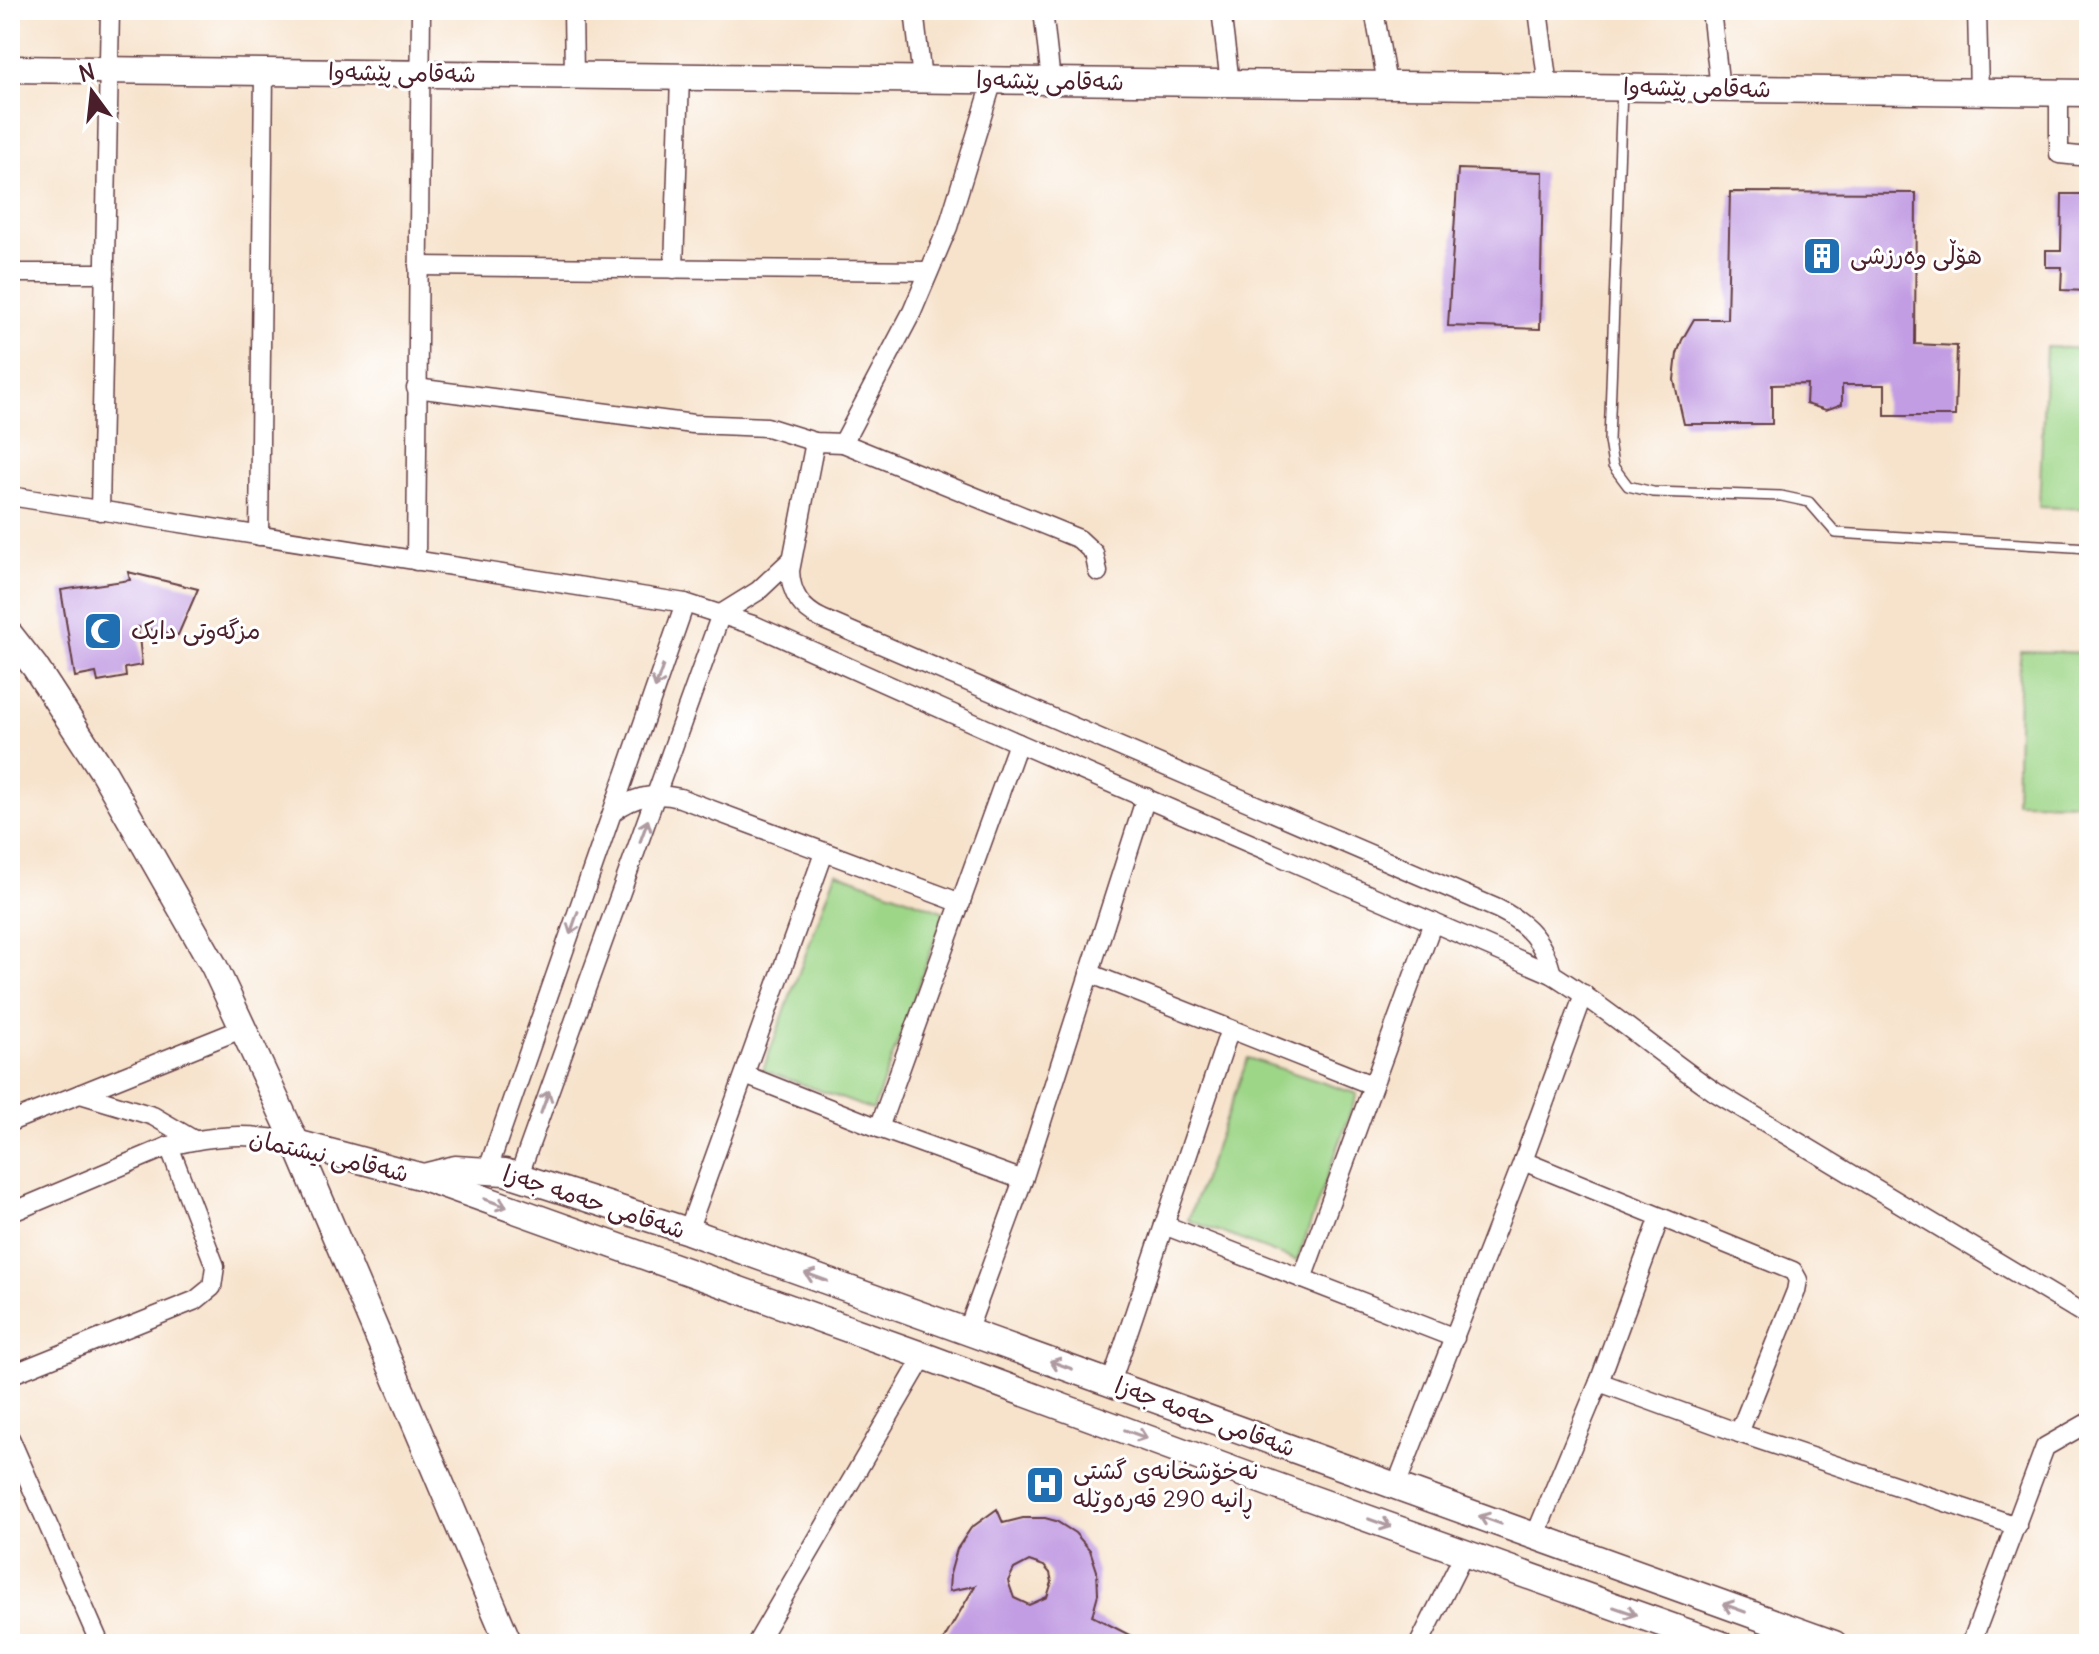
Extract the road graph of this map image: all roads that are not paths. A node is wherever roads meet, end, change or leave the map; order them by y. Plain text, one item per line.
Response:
1 (110, 10) edge
2 (421, 10) edge
3 (573, 10) edge
4 (914, 10) edge
5 (1043, 10) edge
6 (1221, 10) edge
7 (1374, 10) edge
8 (1538, 10) edge
9 (1711, 10) edge
10 (1977, 10) edge
11 (10, 69) edge
12 (109, 70) junction
13 (264, 72) junction
14 (421, 73) junction
15 (574, 75) junction
16 (680, 76) junction
17 (922, 79) junction
18 (993, 80) junction
19 (1051, 81) junction
20 (1230, 83) junction
21 (1387, 84) junction
22 (1548, 87) junction
23 (1622, 87) junction
24 (1720, 89) junction
25 (1979, 92) junction
26 (2059, 93) junction
27 (2089, 93) edge
28 (2089, 157) edge
29 (418, 266) junction
30 (674, 269) junction
31 (929, 271) junction
32 (10, 273) edge
33 (105, 273) junction
34 (416, 388) junction
35 (815, 442) junction
36 (843, 443) junction
37 (10, 496) edge
38 (100, 511) junction
39 (259, 536) junction
40 (2089, 548) edge
41 (791, 560) junction
42 (416, 561) junction
43 (1098, 572) dead end
44 (685, 603) junction
45 (721, 614) junction
46 (10, 635) edge
47 (1018, 743) junction
48 (658, 794) junction
49 (1146, 797) junction
50 (613, 812) junction
51 (824, 853) junction
52 (961, 903) junction
53 (1433, 922) junction
54 (1089, 973) junction
55 (1552, 974) junction
56 (1584, 994) junction
57 (244, 1028) junction
58 (1230, 1029) junction
59 (745, 1075) junction
60 (1372, 1085) junction
61 (80, 1094) junction
62 (10, 1122) edge
63 (879, 1128) junction
64 (194, 1140) junction
65 (296, 1143) junction
66 (169, 1146) junction
67 (1523, 1161) junction
68 (488, 1169) junction
69 (519, 1175) junction
70 (423, 1177) junction
71 (1023, 1180) junction
72 (10, 1213) edge
73 (1660, 1217) junction
74 (1164, 1225) junction
75 (688, 1231) junction
76 (1302, 1279) junction
77 (2089, 1317) edge
78 (967, 1332) junction
79 (1455, 1338) junction
80 (924, 1356) junction
81 (10, 1375) edge
82 (1599, 1382) junction
83 (1111, 1383) junction
84 (2089, 1422) edge
85 (1739, 1433) junction
86 (10, 1438) edge
87 (1286, 1447) junction
88 (1362, 1474) junction
89 (1271, 1484) junction
90 (1396, 1486) junction
91 (1347, 1511) junction
92 (2017, 1526) junction
93 (1535, 1536) junction
94 (1464, 1554) junction
95 (100, 1644) edge
96 (509, 1644) edge
97 (756, 1644) edge
98 (1419, 1644) edge
99 (1720, 1644) edge
100 (1834, 1644) edge
101 (1971, 1644) edge

1 - 12 street
2 - 14 street
3 - 15 street
4 - 17 street
5 - 19 street
6 - 20 street
7 - 21 street
8 - 22 street
9 - 24 street
10 - 25 street
11 - 12 street, شەقامی پێشەوا
12 - 13 street, شەقامی پێشەوا
12 - 33 street
13 - 14 street, شەقامی پێشەوا
13 - 39 street
14 - 15 street, شەقامی پێشەوا
14 - 29 street
15 - 16 street, شەقامی پێشەوا
16 - 17 street, شەقامی پێشەوا
16 - 30 street
17 - 18 street, شەقامی پێشەوا
18 - 19 street, شەقامی پێشەوا
18 - 31 street
19 - 20 street, شەقامی پێشەوا
20 - 21 street, شەقامی پێشەوا
21 - 22 street, شەقامی پێشەوا
22 - 23 street, شەقامی پێشەوا
23 - 24 street, شەقامی پێشەوا
23 - 40 lane
24 - 25 street, شەقامی پێشەوا
25 - 26 street, شەقامی پێشەوا
26 - 27 street, شەقامی پێشەوا
26 - 28 street
29 - 30 street
29 - 34 street
30 - 31 street
31 - 36 street
32 - 33 street
33 - 38 street
34 - 35 street
34 - 42 street
35 - 36 street
35 - 41 street
36 - 43 street
37 - 38 street
38 - 39 street
39 - 42 street
41 - 45 street
41 - 55 street
42 - 44 street
44 - 45 street
44 -> 50 street
45 - 47 street
45 - 48 street
46 - 57 street
47 - 49 street
47 - 52 street
48 - 50 street
48 - 51 street
69 -> 48 street
49 - 53 street
49 - 54 street
50 -> 68 street
51 - 52 street
51 - 59 street
52 - 63 street
53 - 55 street
53 - 60 street
54 - 58 street
54 - 71 street
55 - 56 street
56 - 67 street
56 - 77 street
57 - 61 street
57 - 65 street
58 - 60 street
58 - 74 street
59 - 63 street
59 - 75 street
60 - 76 street
61 - 62 street
61 - 64 street
63 - 71 street
64 - 65 street, شەقامی نیشتمان
64 - 66 street, شەقامی نیشتمان
65 - 70 street, شەقامی نیشتمان
65 - 96 street
66 - 72 street, شەقامی نیشتمان
66 - 81 street
67 - 73 street
67 - 79 street
68 - 69 street, شەقامی حەمە جەزا
68 - 70 street, شەقامی حەمە جەزا
69 - 75 street, شەقامی حەمە جەزا
70 -> 80 street, شەقامی حەمە جەزا
71 - 78 street
73 - 82 street
73 - 85 street
74 - 76 street
74 - 83 street
78 -> 75 street, شەقامی حەمە جەزا
76 - 79 street
83 -> 78 street, شەقامی حەمە جەزا
79 - 90 street
80 -> 89 street, شەقامی حەمە جەزا
80 - 97 street
82 - 85 street
82 - 93 street
83 - 87 street, شەقامی حەمە جەزا
84 - 92 street
85 - 92 street
86 - 95 street
87 - 88 street, شەقامی حەمە جەزا
87 - 89 street
88 - 90 street, شەقامی حەمە جەزا
88 - 91 street
89 - 91 street, شەقامی حەمە جەزا
93 -> 90 street, شەقامی حەمە جەزا
91 -> 94 street, شەقامی حەمە جەزا
92 - 101 street
100 -> 93 street, شەقامی حەمە جەزا
94 - 98 street
94 -> 99 street, شەقامی حەمە جەزا

